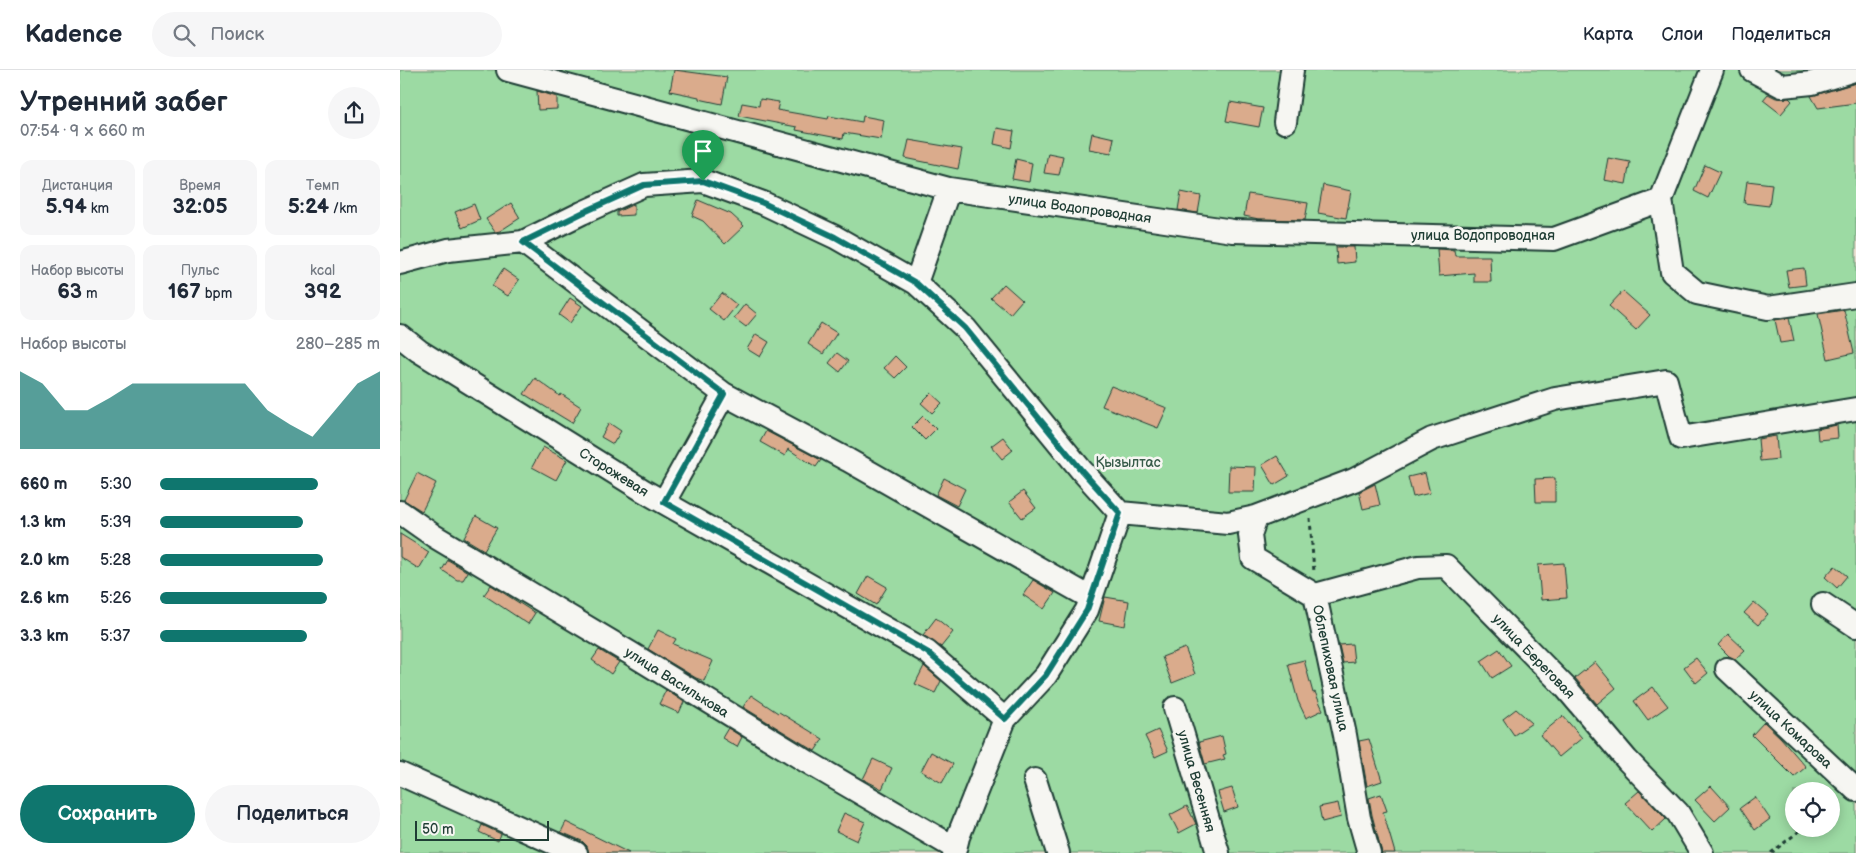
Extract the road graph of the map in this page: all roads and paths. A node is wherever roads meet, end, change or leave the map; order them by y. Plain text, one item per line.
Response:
1 (508, 70) edge
2 (1292, 70) edge
3 (1712, 70) edge
4 (1752, 70) edge
5 (1854, 70) edge
6 (1285, 122) dead end
7 (949, 189) junction
8 (1661, 200) junction
9 (523, 242) junction
10 (400, 263) edge
11 (916, 283) junction
12 (1856, 295) edge
13 (400, 336) edge
14 (724, 394) junction
15 (1856, 409) edge
16 (1308, 498) junction
17 (664, 502) junction
18 (400, 512) edge
19 (1120, 513) junction
20 (1256, 517) junction
21 (1315, 595) junction
22 (1091, 598) junction
23 (1822, 604) dead end
24 (1856, 626) edge
25 (1727, 668) dead end
26 (1175, 708) dead end
27 (1005, 719) junction
28 (400, 774) edge
29 (1034, 780) dead end
30 (1856, 790) edge
31 (1791, 837) edge
32 (955, 850) edge
33 (576, 853) edge
34 (1058, 853) edge
35 (1218, 853) edge
36 (1369, 853) edge
37 (1702, 853) edge
38 (1770, 853) edge

1 - 7 street, улица Водопроводная
2 - 6 street
3 - 8 street
4 - 5 street
7 - 8 street, улица Водопроводная
7 - 11 street
8 - 12 street
9 - 10 street
9 - 11 street
9 - 14 street
11 - 19 street
13 - 17 street, Сторожевая
14 - 17 street
14 - 22 street
15 - 16 street
16 - 20 street
16 - 21 path
17 - 27 street, Сторожевая
18 - 32 street, улица Василькова
19 - 20 street
19 - 22 street
20 - 21 street, Облепиховая улица
21 - 36 street, Облепиховая улица
21 - 37 street, улица Береговая
22 - 27 street
23 - 24 street
25 - 30 street, улица Комарова
26 - 35 street, улица Весенняя
27 - 32 street
28 - 33 street
29 - 34 street
31 - 38 path

